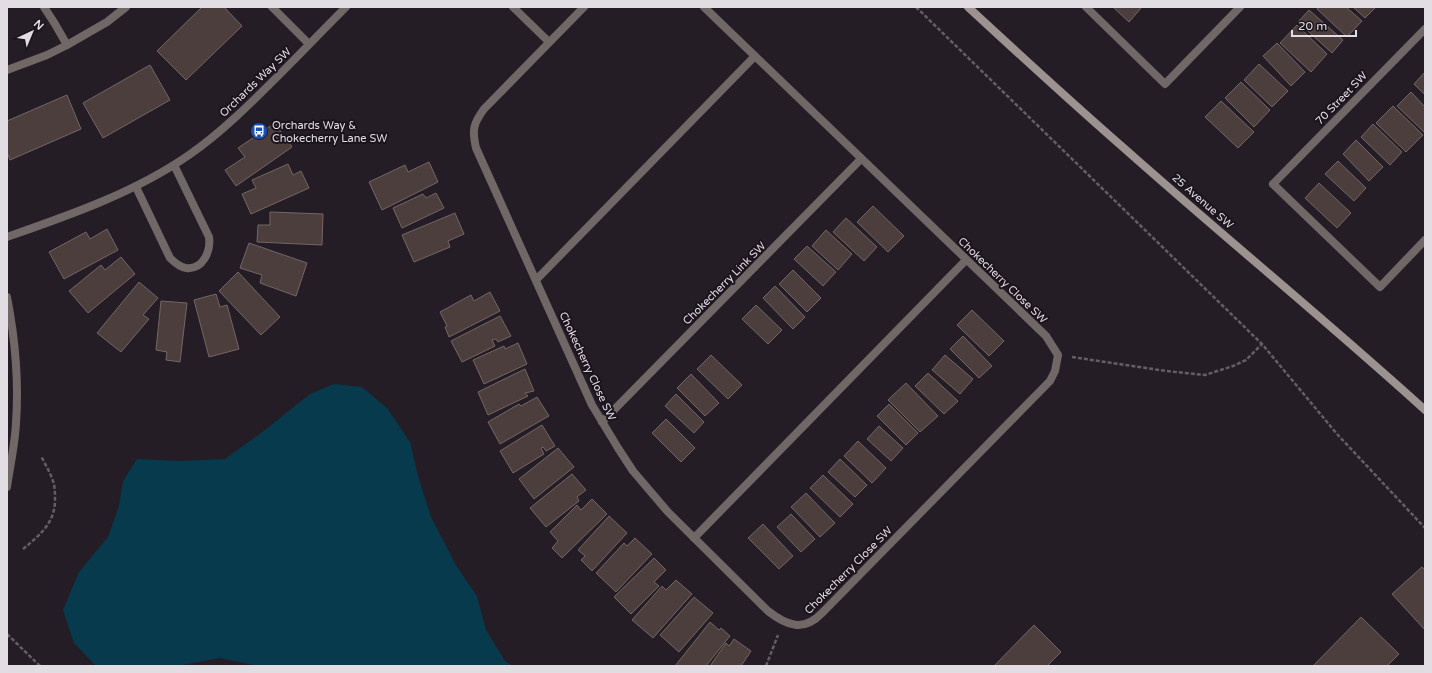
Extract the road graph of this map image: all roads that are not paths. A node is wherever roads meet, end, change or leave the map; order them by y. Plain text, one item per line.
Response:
1 (44, 7) edge
2 (126, 7) edge
3 (272, 7) edge
4 (346, 7) edge
5 (514, 7) edge
6 (584, 7) edge
7 (704, 7) edge
8 (968, 7) edge
9 (1086, 7) edge
10 (1240, 7) edge
11 (1425, 29) edge
12 (549, 42) junction
13 (309, 44) junction
14 (67, 45) junction
15 (755, 56) junction
16 (7, 70) edge
17 (861, 158) junction
18 (174, 165) junction
19 (136, 187) junction
20 (7, 237) edge
21 (1425, 240) edge
22 (966, 260) junction
23 (536, 280) junction
24 (7, 297) edge
25 (1425, 410) edge
26 (602, 422) junction
27 (7, 487) edge
28 (694, 538) junction

1 - 14 street
2 - 14 street
3 - 13 street
4 - 13 street, Orchards Way SW
5 - 12 street
6 - 12 street, Chokecherry Close SW
7 - 15 street, Chokecherry Close SW
8 - 25 main road, 25 Avenue SW
9 - 10 street
11 - 21 street, 70 Street SW
12 - 23 street, Chokecherry Close SW
13 - 18 street, Orchards Way SW
14 - 16 street
15 - 17 street, Chokecherry Close SW
15 - 23 street
17 - 22 street, Chokecherry Close SW
17 - 26 street, Chokecherry Link SW
18 - 19 street, Orchards Way SW
18 - 19 street
19 - 20 street, Orchards Way SW
22 - 28 street
22 - 28 street, Chokecherry Close SW
23 - 26 street, Chokecherry Close SW
24 - 27 street
26 - 28 street, Chokecherry Close SW

